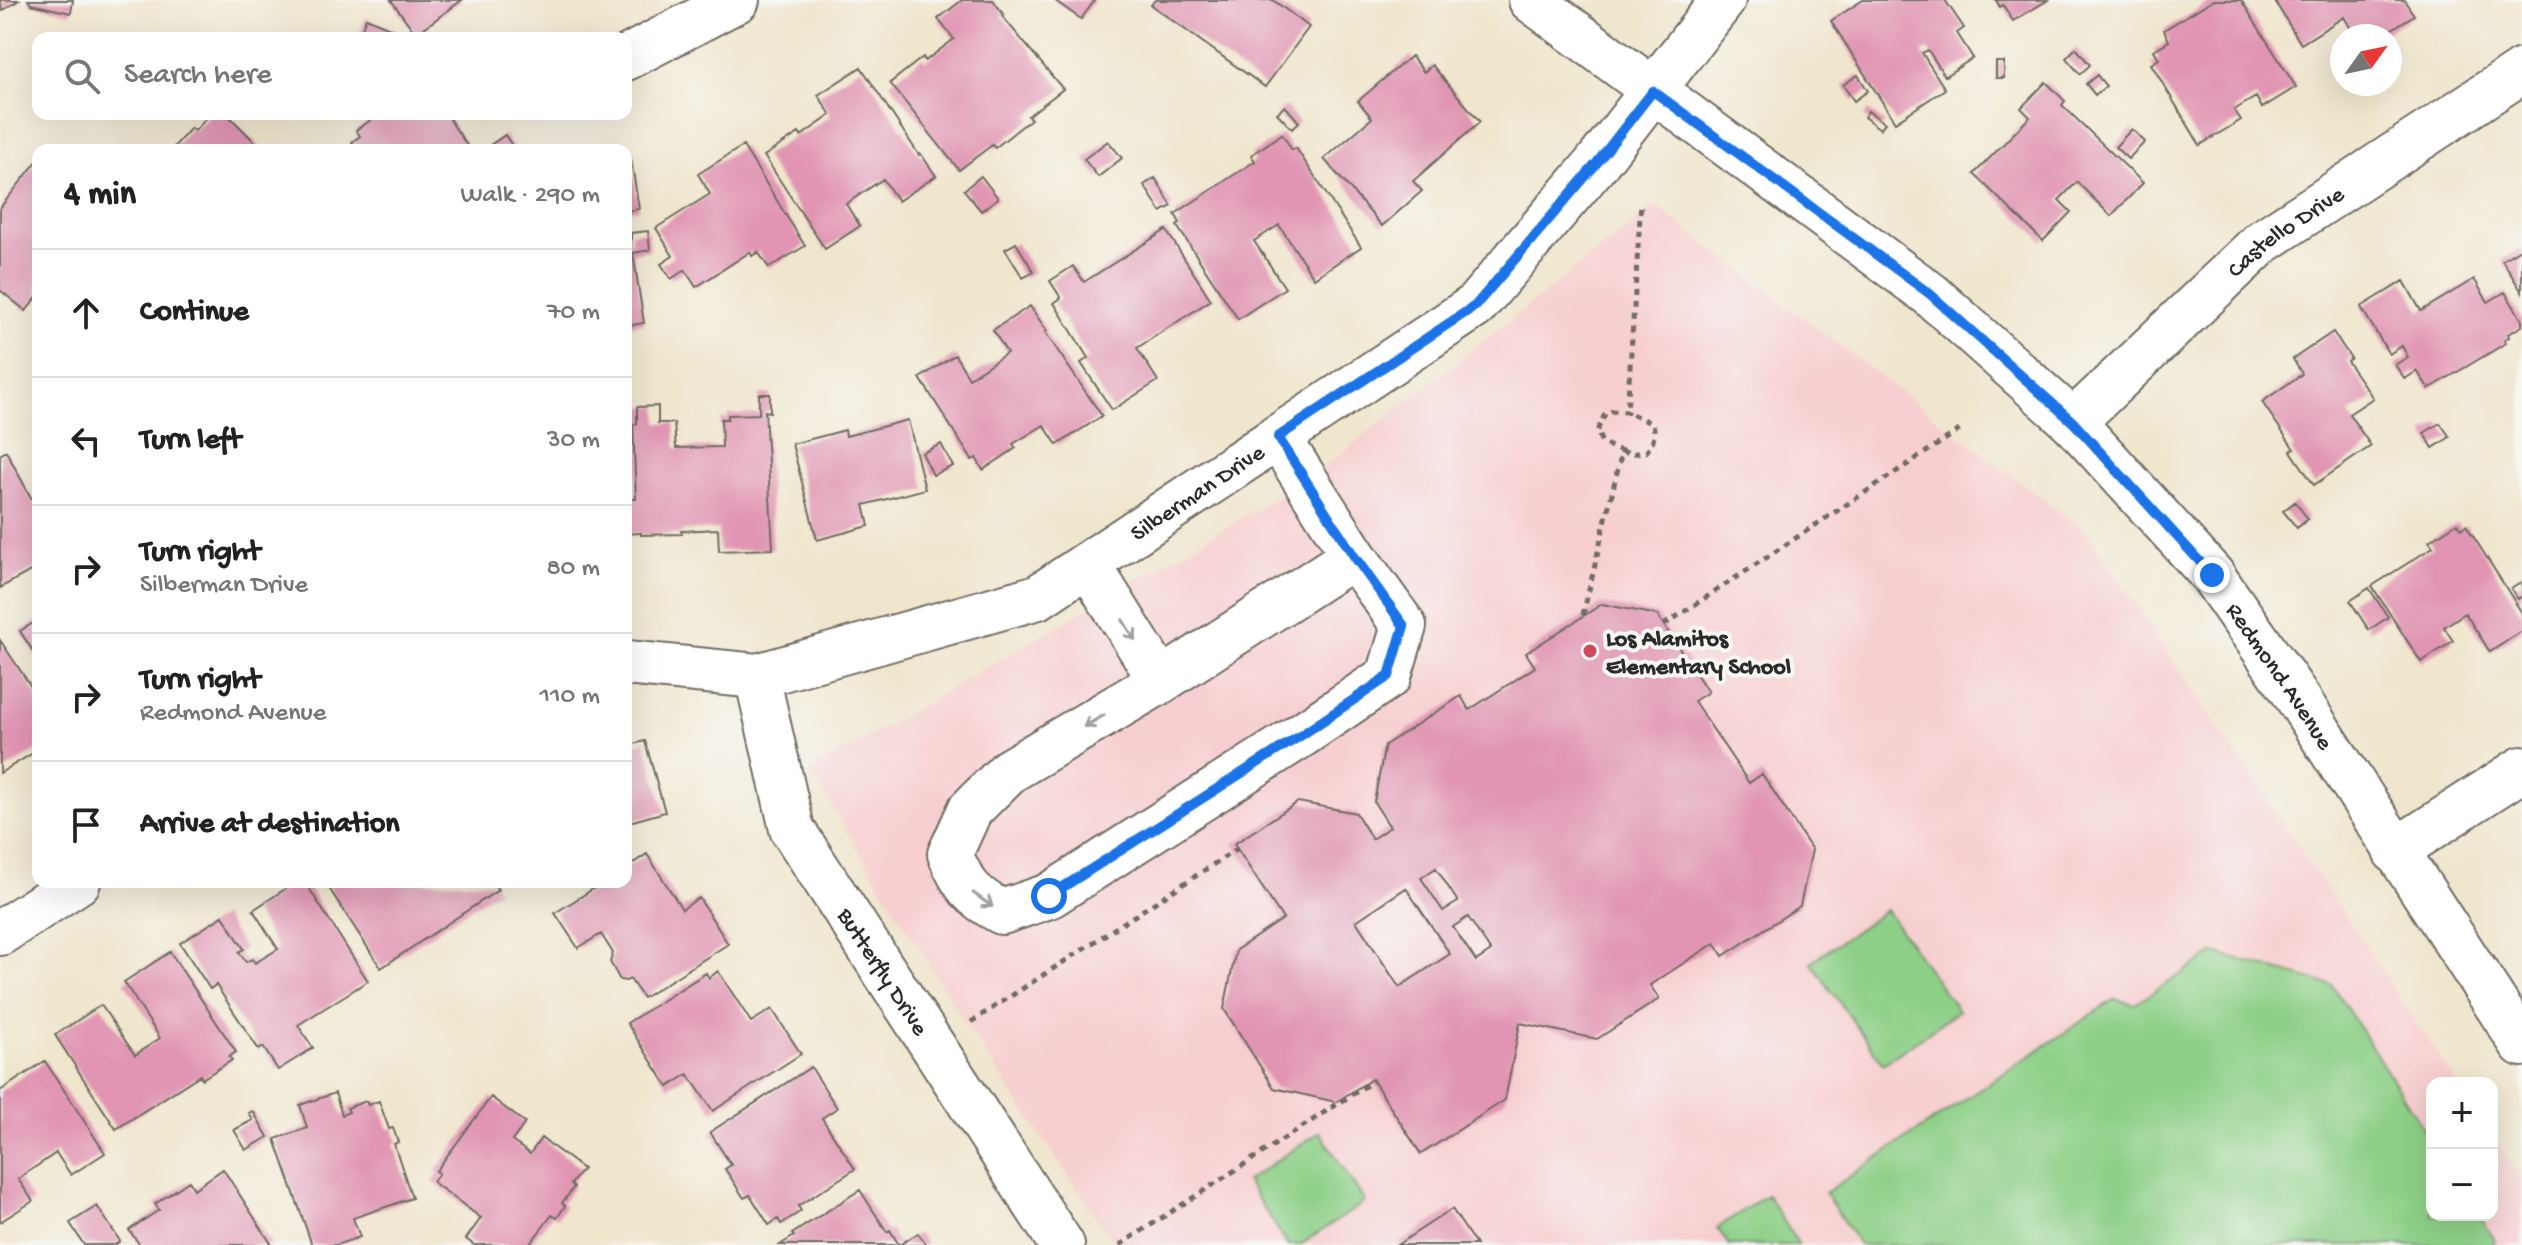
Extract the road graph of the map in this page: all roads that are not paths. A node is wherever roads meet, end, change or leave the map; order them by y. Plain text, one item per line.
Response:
1 (737, 0) edge
2 (1531, 0) edge
3 (1723, 0) edge
4 (632, 55) edge
5 (2522, 71) edge
6 (1653, 91) junction
7 (2073, 422) junction
8 (1278, 437) junction
9 (1354, 556) junction
10 (1088, 564) junction
11 (632, 664) edge
12 (757, 676) junction
13 (1161, 681) junction
14 (2522, 769) edge
15 (2395, 851) junction
16 (69, 888) edge
17 (0, 933) edge
18 (2522, 1044) edge
19 (1062, 1245) edge

1 - 4 street
2 - 6 street, Redmond Avenue
3 - 6 street, Silberman Drive
5 - 7 street, Castello Drive
6 - 7 street, Redmond Avenue
6 - 8 street, Silberman Drive
7 - 15 street, Redmond Avenue
8 - 9 street
8 - 10 street, Silberman Drive
9 - 13 street
13 -> 9 street
10 - 12 street, Silberman Drive
10 -> 13 street
11 - 12 street, Silberman Drive
12 - 19 street, Butterfly Drive
14 - 15 street
15 - 18 street, Redmond Avenue
16 - 17 street

